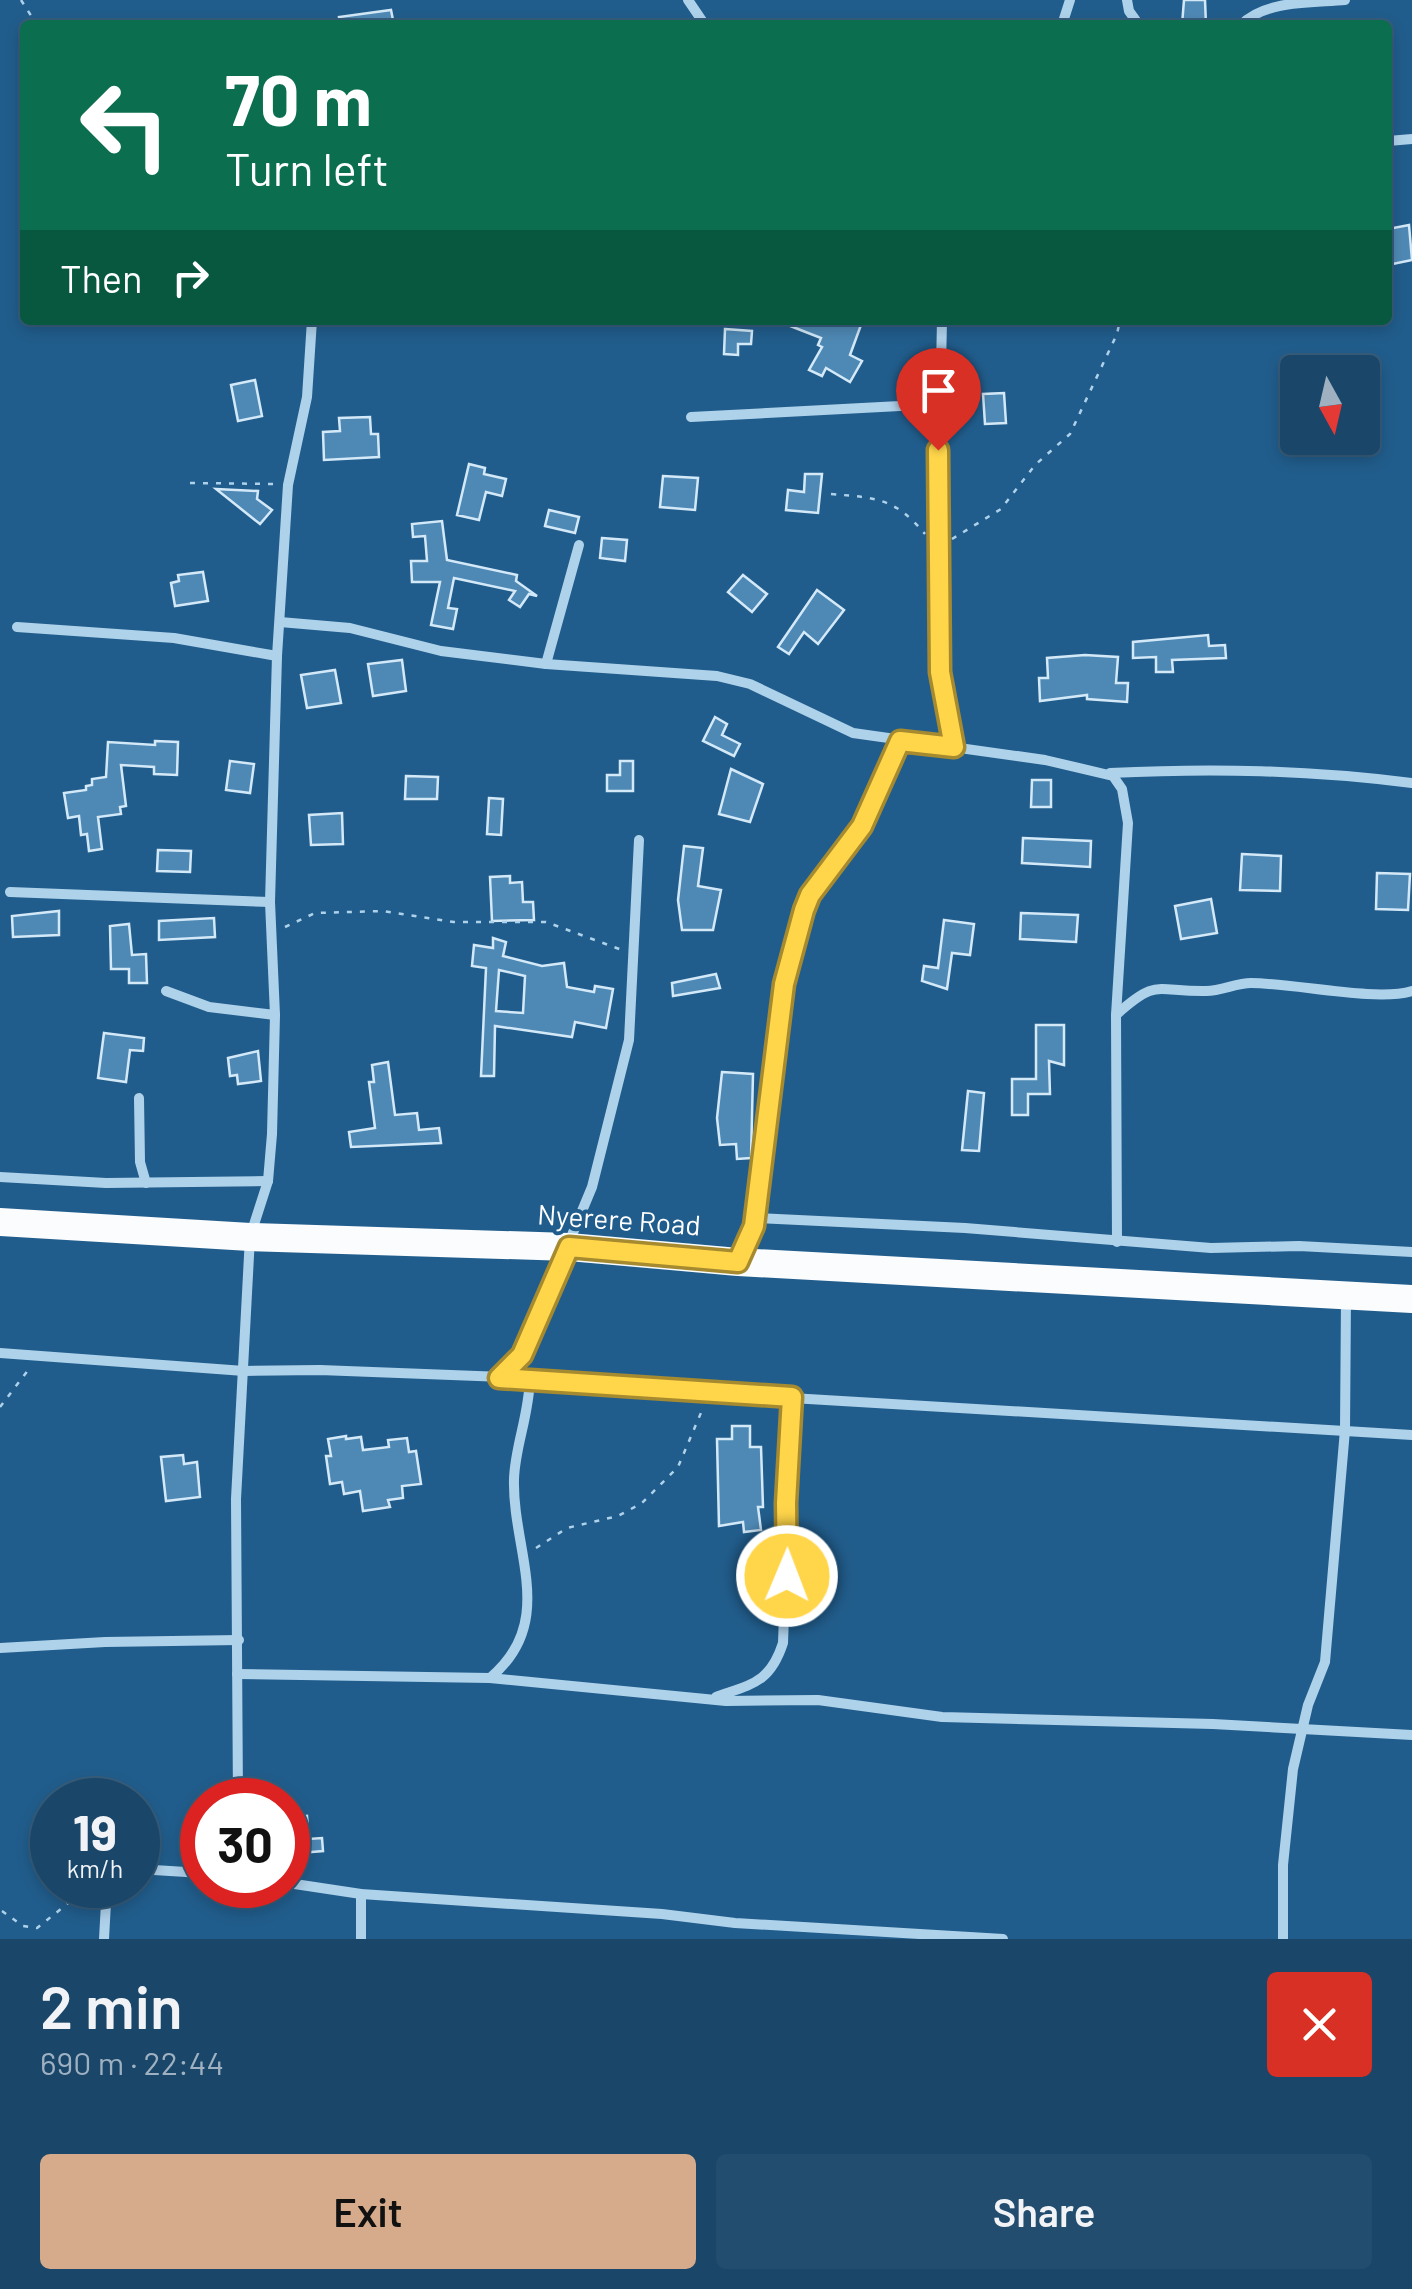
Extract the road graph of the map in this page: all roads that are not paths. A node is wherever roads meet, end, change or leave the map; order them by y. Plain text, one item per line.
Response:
1 (1345, 0) edge
2 (1247, 20) edge
3 (312, 325) edge
4 (942, 325) edge
5 (938, 404) junction
6 (691, 416) dead end
7 (579, 545) dead end
8 (280, 622) junction
9 (16, 626) dead end
10 (277, 656) junction
11 (546, 664) junction
12 (900, 741) junction
13 (954, 747) junction
14 (1109, 773) junction
15 (1412, 782) edge
16 (639, 840) dead end
17 (10, 892) dead end
18 (270, 902) junction
19 (166, 991) dead end
20 (1412, 991) edge
21 (275, 1015) junction
22 (1116, 1016) junction
23 (138, 1098) dead end
24 (0, 1177) edge
25 (268, 1181) junction
26 (146, 1182) junction
27 (755, 1218) junction
28 (0, 1222) edge
29 (250, 1237) junction
30 (1116, 1242) junction
31 (569, 1247) junction
32 (1412, 1252) edge
33 (738, 1262) junction
34 (1346, 1296) junction
35 (1412, 1299) edge
36 (0, 1353) edge
37 (244, 1371) junction
38 (499, 1378) junction
39 (530, 1378) junction
40 (792, 1397) junction
41 (1346, 1430) junction
42 (1412, 1434) edge
43 (239, 1640) junction
44 (0, 1648) edge
45 (237, 1674) junction
46 (490, 1678) junction
47 (710, 1699) junction
48 (1302, 1728) junction
49 (1412, 1736) edge
50 (238, 1778) edge
51 (310, 1886) edge
52 (361, 1894) junction
53 (105, 1908) edge
54 (912, 1936) edge
55 (104, 1939) edge
56 (361, 1939) edge
57 (1003, 1939) edge
58 (1283, 1939) edge

1 - 2 street
3 - 8 street
4 - 5 street
5 - 6 street
5 - 13 street
7 - 11 street
8 - 10 street
8 - 11 street
9 - 10 street
10 - 18 street
11 - 12 street
12 - 13 street
12 - 27 street
13 - 14 street
14 - 15 street
14 - 22 street
16 - 31 street
17 - 18 street
18 - 21 street
19 - 21 street
20 - 22 street
21 - 25 street
22 - 30 street
23 - 26 street
24 - 26 street
25 - 26 street
25 - 29 street
27 - 30 street
27 - 33 street
28 - 29 highway, Nyerere Road
29 - 31 highway, Nyerere Road
29 - 37 street
30 - 32 street
31 - 33 highway, Nyerere Road
31 - 38 street
33 - 34 highway, Nyerere Road
34 - 35 highway, Nyerere Road
34 - 41 street
36 - 37 street
37 - 38 street
37 - 43 street
38 - 39 street
39 - 40 street
39 - 46 street
40 - 41 street
40 - 47 street
41 - 42 street
41 - 48 street
43 - 44 street
43 - 45 street
45 - 46 street
45 - 50 street
46 - 47 street
47 - 48 street
48 - 49 street
48 - 58 street
51 - 52 street
52 - 54 street
52 - 56 street
53 - 55 street
54 - 57 street

